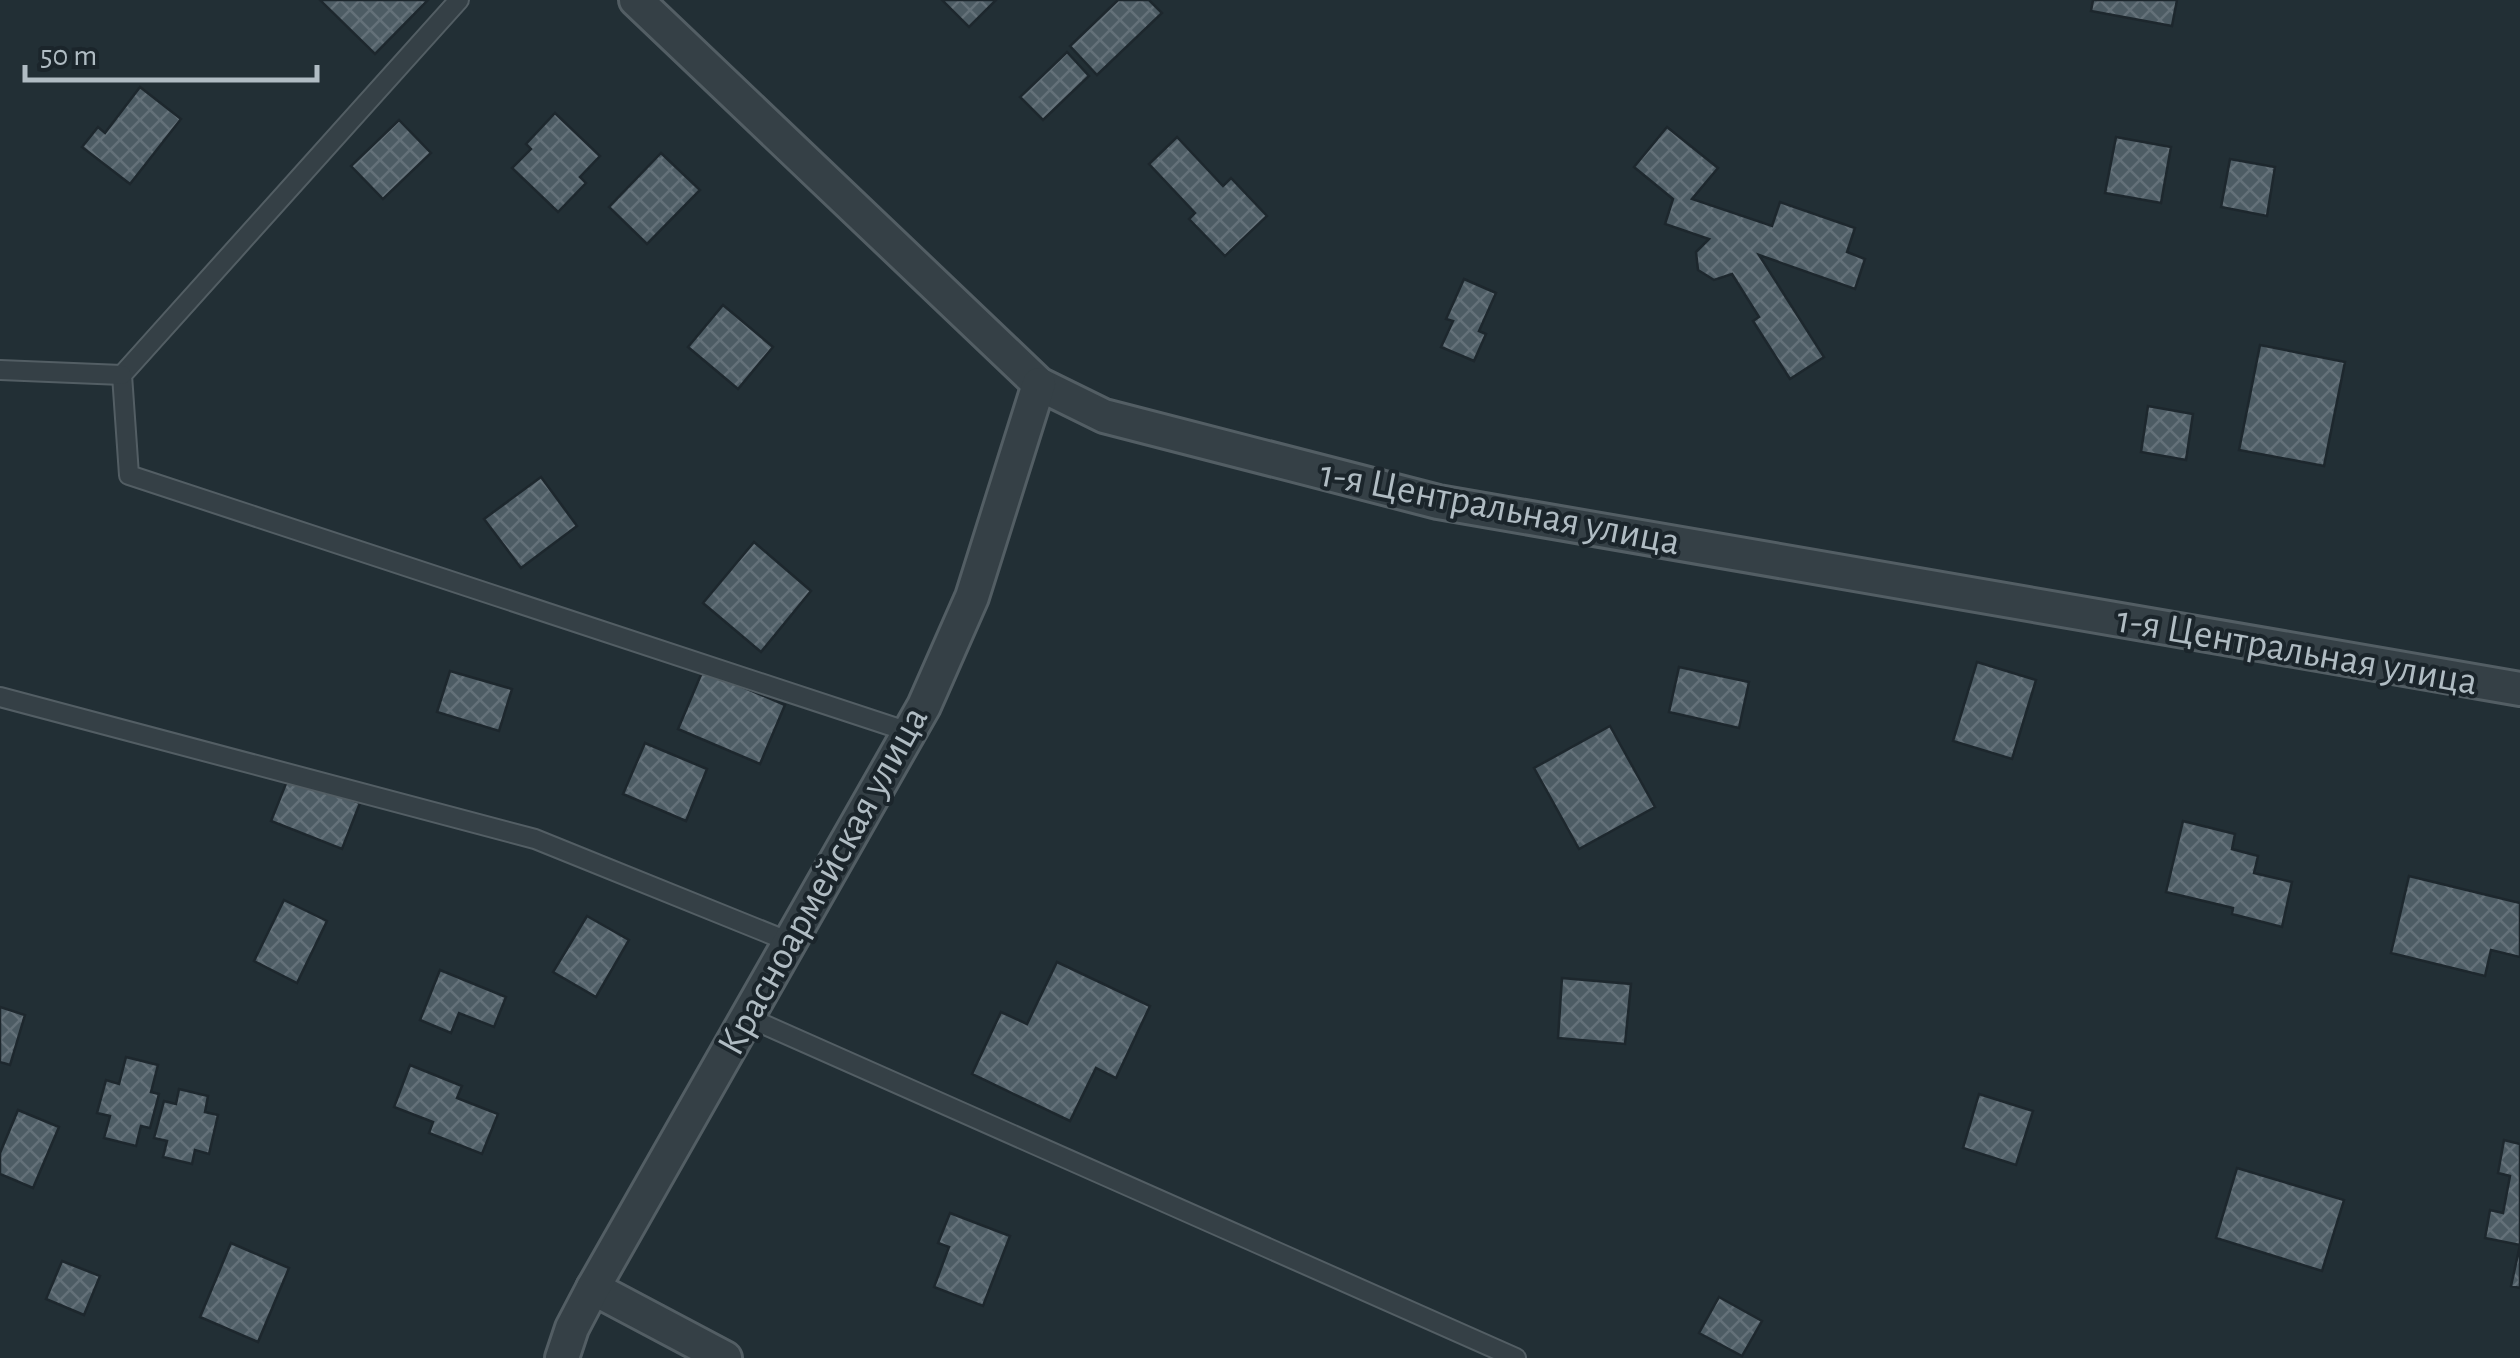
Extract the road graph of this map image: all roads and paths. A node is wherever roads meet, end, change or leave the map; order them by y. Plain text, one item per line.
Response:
1 (459, 0) edge
2 (636, 0) edge
3 (0, 370) edge
4 (122, 375) junction
5 (1039, 384) junction
6 (2520, 690) edge
7 (0, 698) edge
8 (910, 732) junction
9 (790, 942) junction
10 (747, 1016) junction
11 (593, 1288) junction
12 (562, 1358) edge
13 (725, 1358) edge
14 (1516, 1358) edge

1 - 4 lane
2 - 5 street, 1-я Центральная улица
3 - 4 lane
4 - 8 lane
5 - 6 street, 1-я Центральная улица
5 - 8 street, Красноармейская улица
7 - 9 lane
8 - 9 street, Красноармейская улица
9 - 10 street, Красноармейская улица
10 - 11 street, Красноармейская улица
10 - 14 lane
11 - 12 street, Красноармейская улица
11 - 13 street

